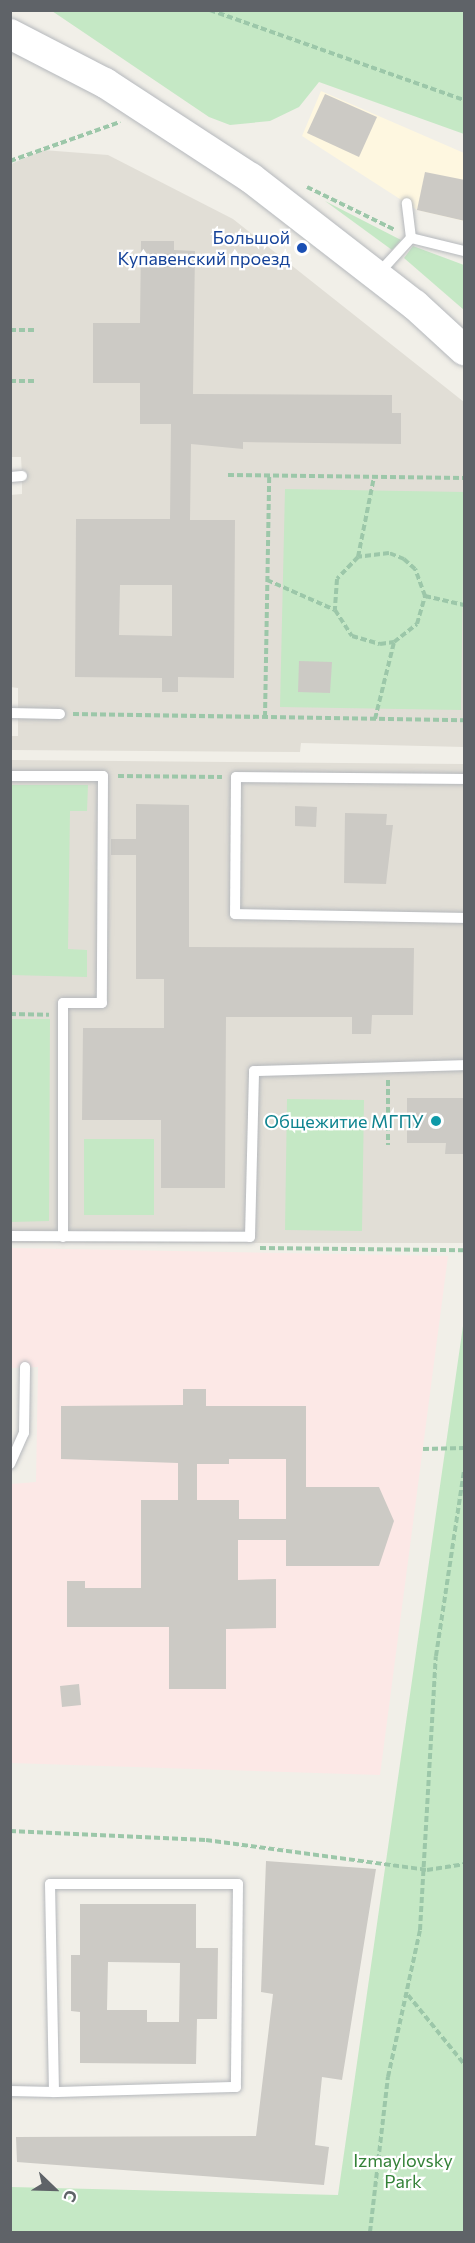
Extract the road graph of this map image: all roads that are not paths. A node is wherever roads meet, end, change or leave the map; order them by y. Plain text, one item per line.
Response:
1 (10, 34) edge
2 (406, 203) dead end
3 (411, 238) junction
4 (465, 251) edge
5 (377, 275) junction
6 (465, 350) edge
7 (10, 713) edge
8 (60, 714) road end
9 (10, 776) edge
10 (465, 779) edge
11 (465, 918) edge
12 (465, 1065) edge
13 (10, 1236) edge
14 (63, 1237) junction
15 (26, 1367) dead end
16 (10, 1464) edge
17 (10, 2091) edge
18 (54, 2092) junction

1 - 5 main road
2 - 3 lane
3 - 4 lane
3 - 5 lane
5 - 6 main road
7 - 8 lane
9 - 14 lane
10 - 11 lane
12 - 14 lane
13 - 14 lane
15 - 16 lane
17 - 18 lane
18 - 18 lane

